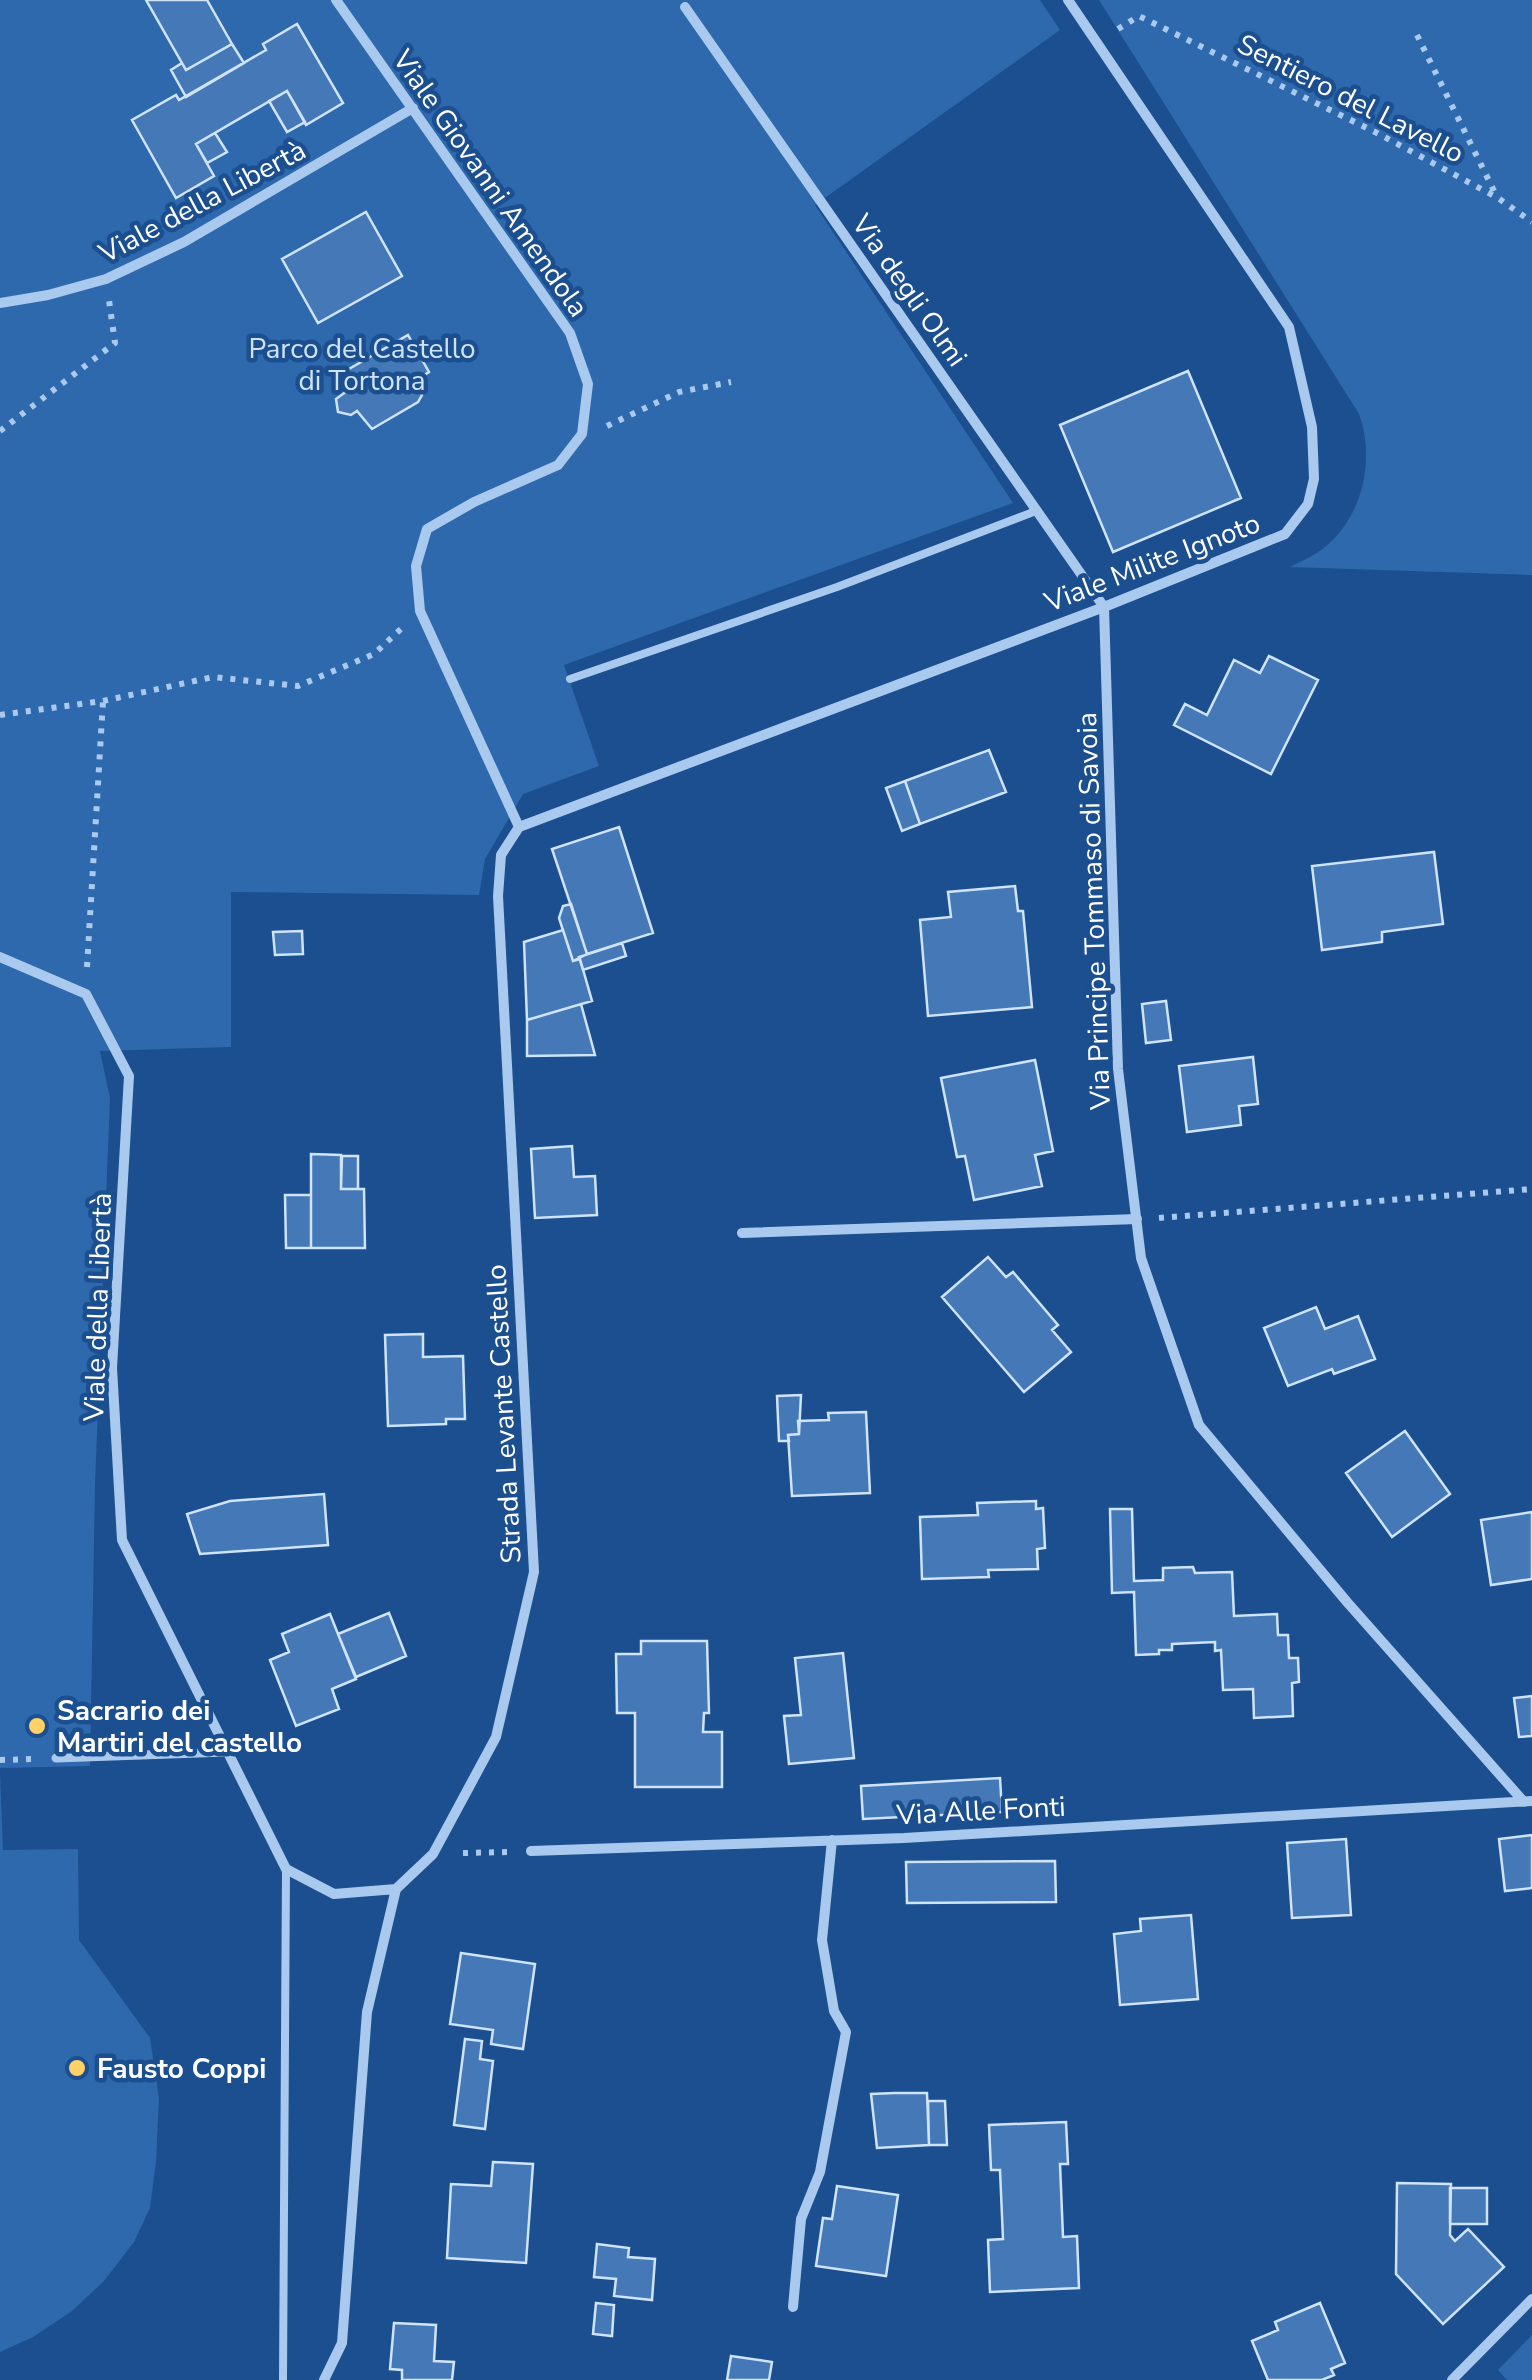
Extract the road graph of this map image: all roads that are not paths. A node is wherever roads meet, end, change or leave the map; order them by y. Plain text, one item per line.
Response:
1 (336, 0) edge
2 (1068, 0) edge
3 (682, 4) edge
4 (414, 108) junction
5 (0, 303) edge
6 (1036, 511) junction
7 (1104, 606) junction
8 (570, 679) dead end
9 (518, 827) junction
10 (0, 958) edge
11 (1136, 1219) junction
12 (742, 1232) dead end
13 (227, 1752) junction
14 (56, 1758) road end
15 (1528, 1801) edge
16 (832, 1840) junction
17 (531, 1851) road end
18 (286, 1869) junction
19 (396, 1889) junction
20 (1532, 2299) edge
21 (793, 2307) dead end
22 (284, 2380) edge
23 (324, 2380) edge
24 (1452, 2380) edge

1 - 4 street, Viale Giovanni Amendola
2 - 7 street, Viale Milite Ignoto
3 - 6 street, Via degli Olmi
4 - 5 street, Viale della Libertà
4 - 9 street, Viale Giovanni Amendola
6 - 7 street, Via degli Olmi
6 - 8 lane
7 - 9 street, Viale Milite Ignoto
7 - 11 street, Via Principe Tommaso di Savoia
9 - 19 street, Strada Levante Castello
10 - 13 street, Viale della Libertà
11 - 12 street
11 - 15 street, Via Principe Tommaso di Savoia
13 - 14 street
13 - 18 street, Viale della Libertà
15 - 16 street, Via Alle Fonti
16 - 17 street, Via Alle Fonti
16 - 21 street
18 - 19 street
18 - 22 lane
19 - 23 street
20 - 24 street

